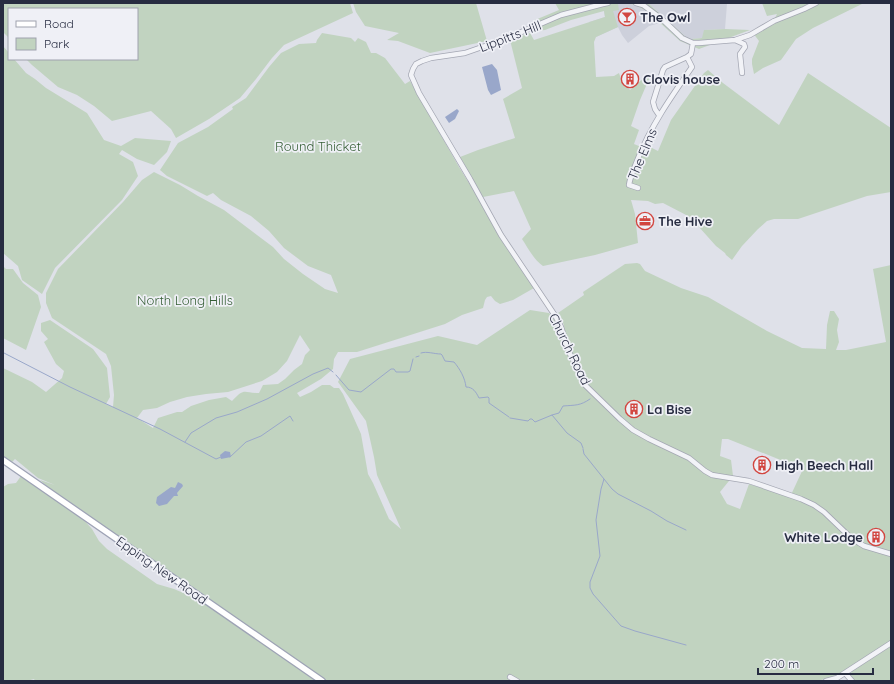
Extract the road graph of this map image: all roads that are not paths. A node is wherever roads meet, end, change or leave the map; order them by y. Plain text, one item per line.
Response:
1 (608, 3) edge
2 (636, 3) edge
3 (816, 3) edge
4 (735, 40) junction
5 (693, 42) junction
6 (687, 57) junction
7 (412, 69) joint
8 (742, 73) dead end
9 (659, 115) junction
10 (638, 188) dead end
11 (3, 460) edge
12 (891, 554) edge
13 (891, 644) edge
14 (845, 673) junction
15 (510, 677) dead end
16 (322, 681) edge
17 (517, 681) edge
18 (826, 681) edge
19 (852, 681) edge

1 - 7 street, Lippitts Hill
2 - 5 street
3 - 4 street
4 - 5 street
4 - 8 street
5 - 6 street, The Elms
6 - 9 street, The Elms
6 - 9 street, The Elms
7 - 12 street, Church Road
9 - 10 street, The Elms
11 - 16 main road, Epping New Road
13 - 14 street
14 - 18 street
14 - 19 street
15 - 17 street

